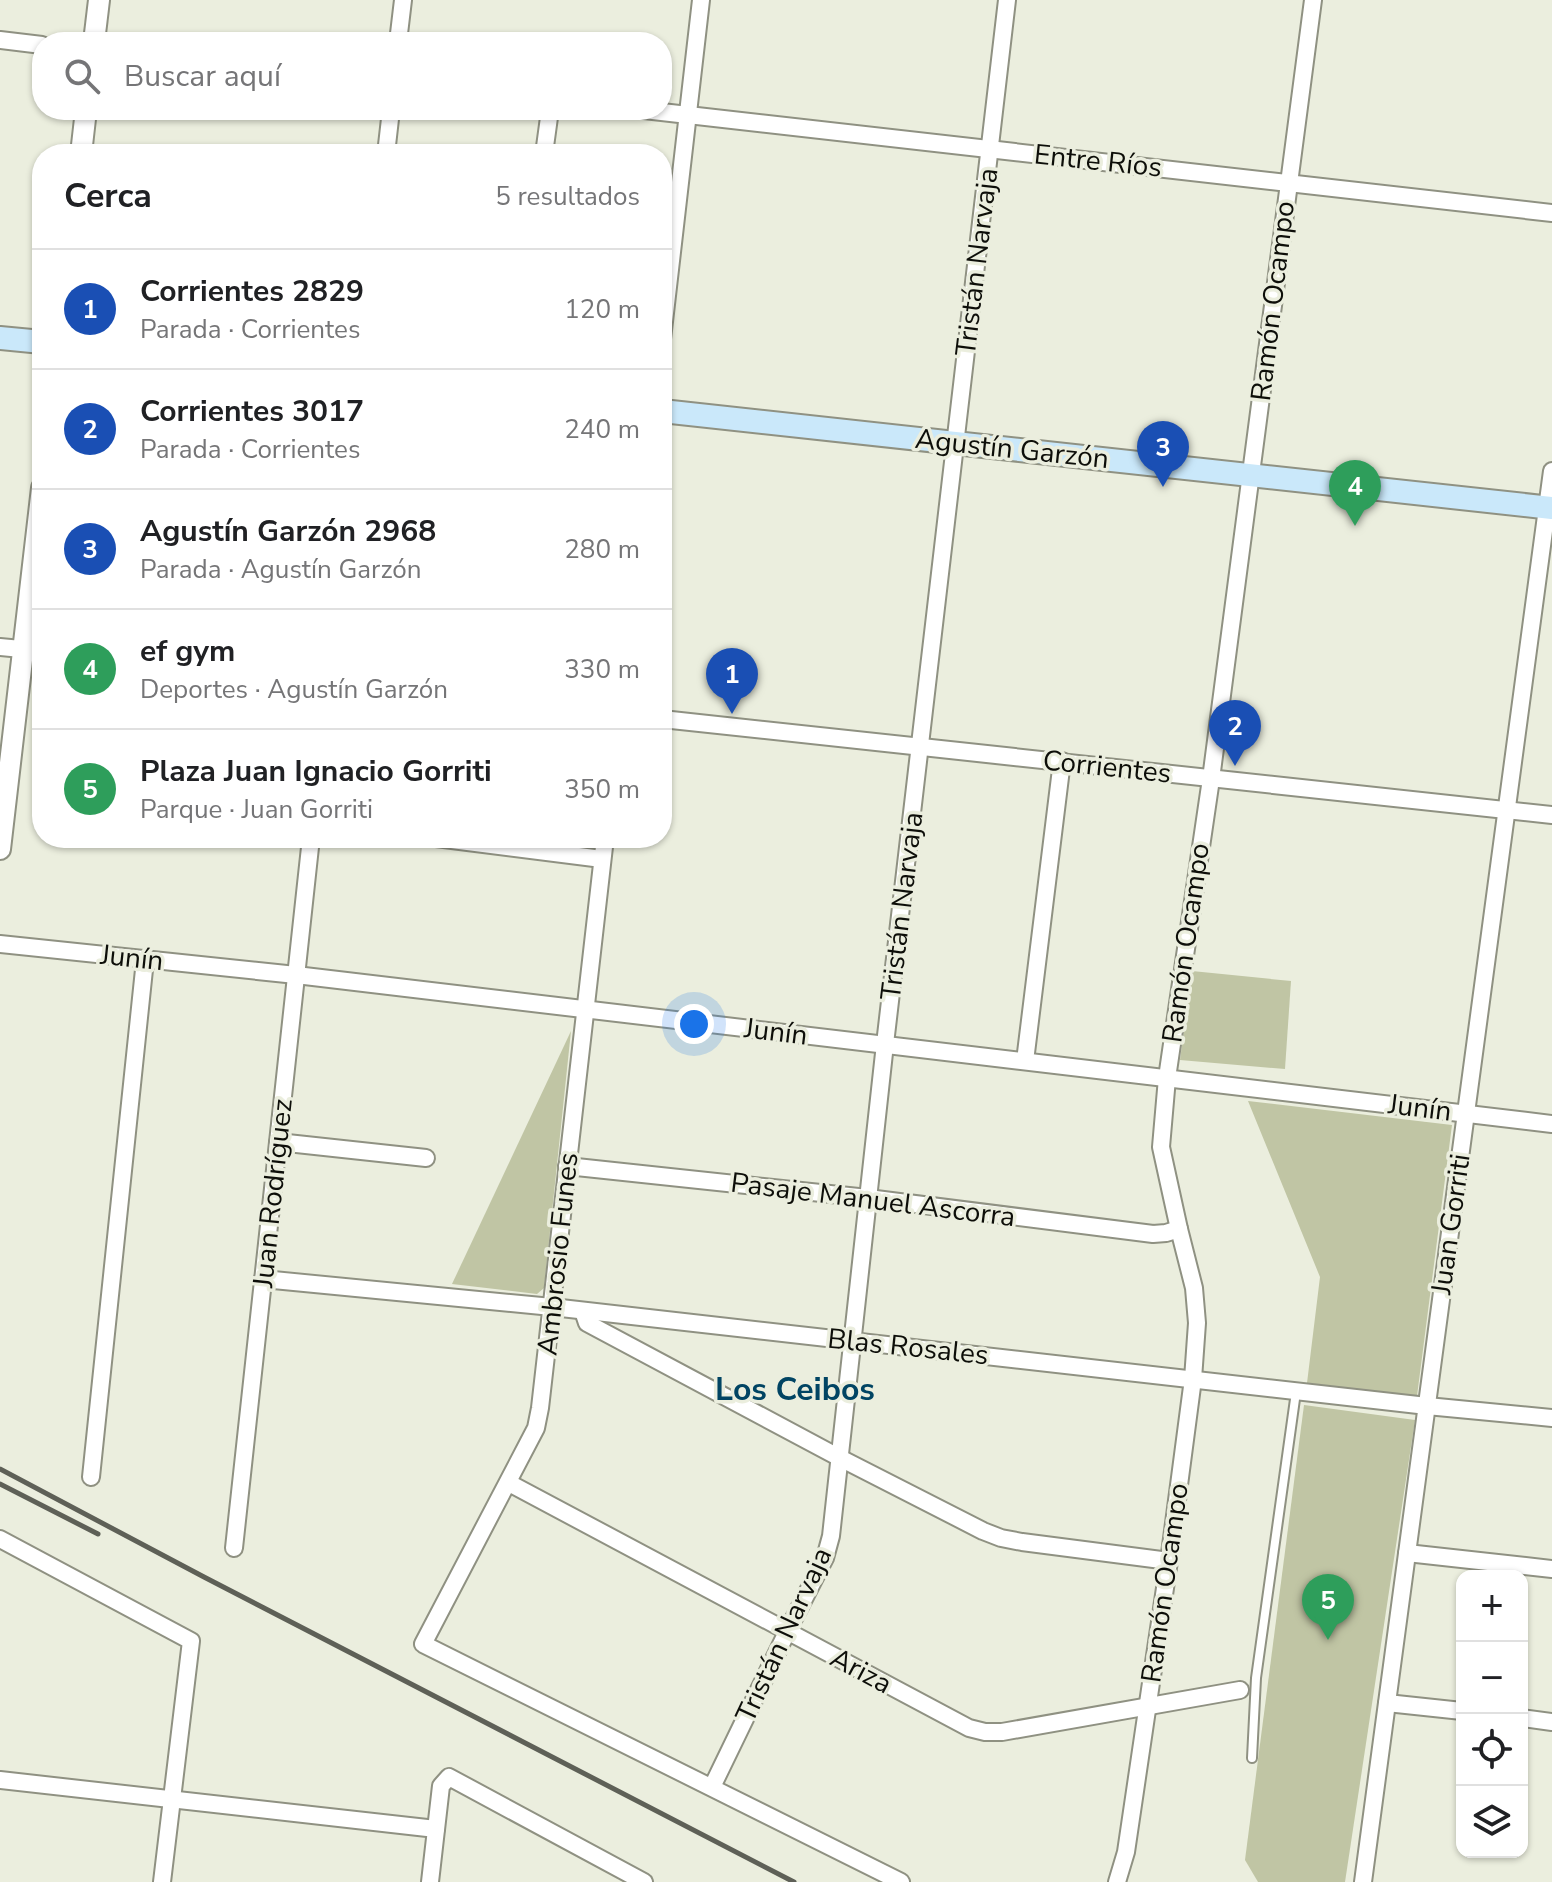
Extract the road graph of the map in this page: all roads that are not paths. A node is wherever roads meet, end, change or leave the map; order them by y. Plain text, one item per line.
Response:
1 (99, 0) edge
2 (403, 0) edge
3 (701, 0) edge
4 (1007, 0) edge
5 (1313, 0) edge
6 (95, 32) edge
7 (399, 32) edge
8 (0, 40) edge
9 (32, 44) edge
10 (672, 112) edge
11 (689, 114) junction
12 (85, 120) edge
13 (390, 120) edge
14 (549, 120) edge
15 (82, 144) edge
16 (387, 144) edge
17 (545, 144) edge
18 (990, 149) junction
19 (1288, 182) junction
20 (1552, 213) edge
21 (672, 256) edge
22 (0, 338) edge
23 (32, 341) edge
24 (672, 412) edge
25 (955, 443) junction
26 (1552, 471) edge
27 (1252, 475) junction
28 (1549, 508) edge
29 (0, 647) edge
30 (32, 650) edge
31 (32, 656) edge
32 (672, 720) edge
33 (921, 748) junction
34 (1062, 761) junction
35 (1211, 779) junction
36 (1507, 810) junction
37 (1552, 815) edge
38 (310, 848) edge
39 (515, 848) edge
40 (604, 848) edge
41 (0, 849) edge
42 (602, 859) junction
43 (0, 944) edge
44 (145, 960) junction
45 (296, 975) junction
46 (585, 1009) junction
47 (885, 1044) junction
48 (1025, 1061) junction
49 (1167, 1078) junction
50 (1466, 1114) junction
51 (1552, 1124) edge
52 (278, 1142) junction
53 (426, 1158) dead end
54 (567, 1166) junction
55 (868, 1198) junction
56 (1179, 1229) junction
57 (263, 1279) junction
58 (552, 1307) junction
59 (583, 1311) junction
60 (853, 1340) junction
61 (1193, 1379) junction
62 (1296, 1391) junction
63 (1427, 1406) junction
64 (1552, 1418) edge
65 (840, 1458) junction
66 (91, 1477) dead end
67 (509, 1483) junction
68 (0, 1539) edge
69 (234, 1548) dead end
70 (1407, 1553) junction
71 (1169, 1561) junction
72 (1552, 1569) edge
73 (787, 1632) junction
74 (1240, 1690) dead end
75 (1387, 1703) junction
76 (1147, 1707) junction
77 (1456, 1710) edge
78 (1528, 1719) edge
79 (1552, 1722) edge
80 (1252, 1758) dead end
81 (0, 1780) edge
82 (712, 1787) junction
83 (172, 1800) junction
84 (436, 1829) junction
85 (162, 1882) edge
86 (430, 1882) edge
87 (644, 1882) edge
88 (901, 1882) edge
89 (1117, 1882) edge
90 (1363, 1882) edge

1 - 6 street
2 - 7 street
3 - 11 street
4 - 18 street, Tristán Narvaja
5 - 19 street, Ramón Ocampo
8 - 9 street
10 - 11 street, Entre Ríos
11 - 18 street, Entre Ríos
11 - 21 street
12 - 15 street
13 - 16 street
14 - 17 street
18 - 19 street, Entre Ríos
18 - 25 street, Tristán Narvaja
19 - 20 street, Entre Ríos
19 - 27 street, Ramón Ocampo
22 - 23 main road
24 - 25 main road, Agustín Garzón
25 - 27 main road, Agustín Garzón
25 - 33 street, Tristán Narvaja
26 - 28 street, Juan Gorriti
27 - 28 main road, Agustín Garzón
27 - 35 street, Ramón Ocampo
28 - 36 street, Juan Gorriti
29 - 30 street
31 - 41 street
32 - 33 street, Corrientes
33 - 34 street, Corrientes
33 - 47 street, Tristán Narvaja
34 - 35 street, Corrientes
34 - 48 street
35 - 36 street, Corrientes
35 - 49 street, Ramón Ocampo
36 - 37 street, Corrientes
36 - 50 street, Juan Gorriti
38 - 45 street, Juan Rodríguez
39 - 42 street
40 - 42 street, Ambrosio Funes
42 - 46 street, Ambrosio Funes
43 - 44 street, Junín
44 - 45 street, Junín
44 - 66 street
45 - 46 street, Junín
45 - 52 street, Juan Rodríguez
46 - 47 street, Junín
46 - 54 street, Ambrosio Funes
47 - 48 street, Junín
47 - 55 street, Tristán Narvaja
48 - 49 street, Junín
49 - 50 street, Junín
49 - 56 street, Ramón Ocampo
50 - 51 street, Junín
50 - 63 street, Juan Gorriti
52 - 53 street
52 - 57 street, Juan Rodríguez
54 - 55 street, Pasaje Manuel Ascorra
54 - 58 street, Ambrosio Funes
55 - 56 street, Pasaje Manuel Ascorra
55 - 60 street, Tristán Narvaja
56 - 61 street, Ramón Ocampo
57 - 58 street, Blas Rosales
57 - 69 street, Juan Rodríguez
58 - 59 street, Blas Rosales
58 - 67 street, Ambrosio Funes
59 - 60 street, Blas Rosales
59 - 65 street
60 - 61 street, Blas Rosales
60 - 65 street, Tristán Narvaja
61 - 62 street, Blas Rosales
61 - 71 street, Ramón Ocampo
62 - 63 street, Blas Rosales
62 - 80 lane
63 - 64 street, Blas Rosales
63 - 70 street, Juan Gorriti
65 - 71 street
65 - 73 street, Tristán Narvaja
67 - 73 street, Ariza
67 - 82 street, Ambrosio Funes
68 - 83 street
70 - 72 street
70 - 75 street, Juan Gorriti
71 - 76 street, Ramón Ocampo
73 - 76 street, Ariza
73 - 82 street, Tristán Narvaja
74 - 76 street, Ariza
75 - 77 street
75 - 90 street, Juan Gorriti
76 - 89 street, Ramón Ocampo
78 - 79 street
81 - 83 street
82 - 88 street
83 - 84 street
83 - 85 street
84 - 86 street
84 - 87 street

